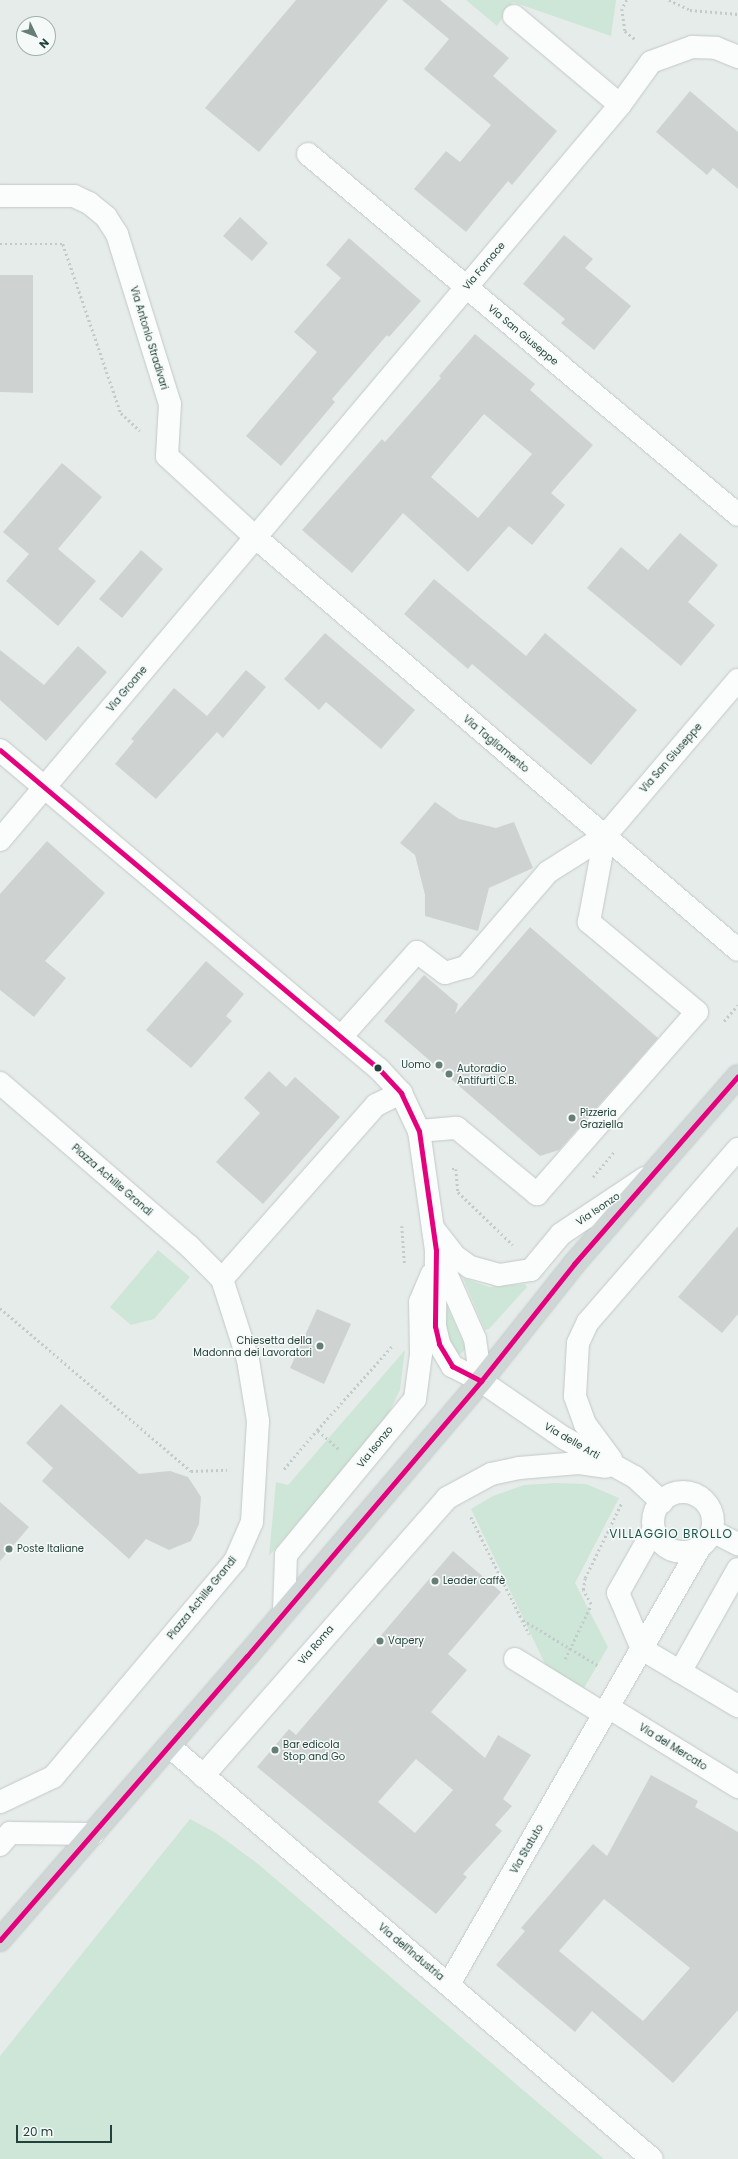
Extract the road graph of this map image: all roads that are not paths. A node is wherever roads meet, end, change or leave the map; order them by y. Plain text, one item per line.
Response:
1 (514, 16) dead end
2 (738, 57) edge
3 (620, 105) junction
4 (308, 154) dead end
5 (0, 196) edge
6 (465, 287) junction
7 (738, 515) edge
8 (255, 537) junction
9 (738, 680) edge
10 (0, 750) edge
11 (44, 787) junction
12 (605, 836) junction
13 (0, 840) edge
14 (738, 950) edge
15 (341, 1037) junction
16 (738, 1076) edge
17 (0, 1083) edge
18 (401, 1093) junction
19 (419, 1131) junction
20 (738, 1148) edge
21 (652, 1173) junction
22 (432, 1227) junction
23 (435, 1259) junction
24 (222, 1279) junction
25 (481, 1381) junction
26 (620, 1468) junction
27 (662, 1502) junction
28 (654, 1529) junction
29 (706, 1539) junction
30 (738, 1544) edge
31 (738, 1569) edge
32 (284, 1612) junction
33 (642, 1649) junction
34 (515, 1659) dead end
35 (680, 1672) junction
36 (738, 1706) edge
37 (606, 1710) junction
38 (169, 1746) junction
39 (203, 1776) junction
40 (738, 1787) edge
41 (0, 1802) edge
42 (93, 1834) junction
43 (0, 1845) edge
44 (0, 1940) edge
45 (449, 1984) junction
46 (652, 2159) edge

1 - 3 street
2 - 3 street, Via Fornace
3 - 6 street, Via Fornace
4 - 6 street, Via San Giuseppe
5 - 8 street, Via Antonio Stradivari
6 - 7 street, Via San Giuseppe
6 - 8 street, Via Fornace
8 - 11 street, Via Groane
8 - 12 street, Via Tagliamento
9 - 12 street, Via San Giuseppe
10 - 11 street
11 - 13 street, Via Groane
11 - 15 street
12 - 14 street, Via Tagliamento
12 - 15 street
12 - 19 street
15 - 18 street
16 - 21 main road
17 - 24 street, Piazza Achille Grandi
18 - 19 street
18 - 24 street
19 - 22 street
20 - 26 street
21 - 22 street, Via Isonzo
21 - 25 main road
22 - 23 street
23 - 25 street
23 - 25 street
23 - 32 street, Via Isonzo
24 - 41 street, Piazza Achille Grandi
25 - 26 street, Via delle Arti
25 - 32 main road
26 - 27 street, Via delle Arti
26 - 39 street, Via Roma
27 - 28 street
27 - 29 street
28 - 29 street
28 - 33 street
29 - 30 street
29 - 33 street, Via Statuto
31 - 35 street
32 - 38 main road
33 - 35 street
33 - 37 street, Via Statuto
34 - 37 street
35 - 36 street
37 - 40 street, Via del Mercato
37 - 45 street, Via Statuto
38 - 39 street, Via dell'Industria
38 - 42 main road
39 - 45 street, Via dell'Industria
42 - 43 street
42 - 44 main road
45 - 46 street, Via dell'Industria

